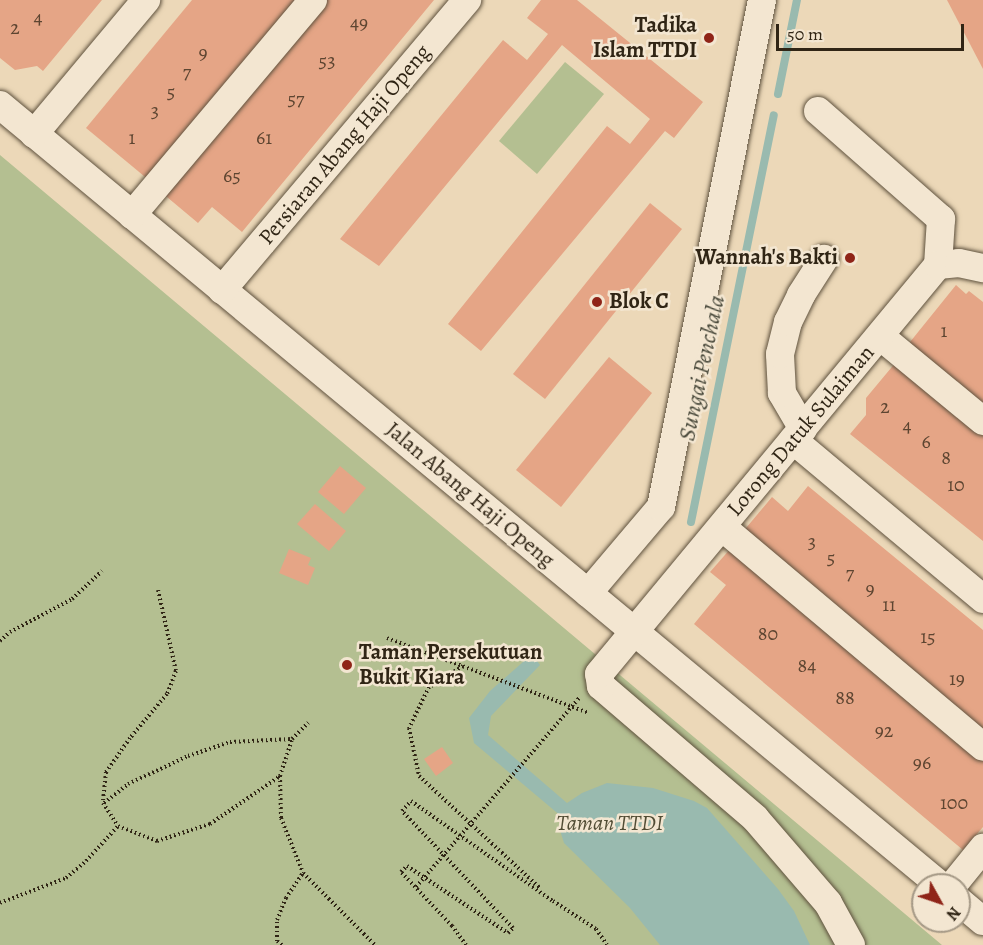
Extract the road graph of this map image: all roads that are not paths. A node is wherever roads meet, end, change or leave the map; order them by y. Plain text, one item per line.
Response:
1 (146, 0) edge
2 (313, 0) edge
3 (467, 0) edge
4 (762, 0) edge
5 (0, 105) edge
6 (818, 111) dead end
7 (34, 134) junction
8 (132, 215) junction
9 (824, 259) dead end
10 (938, 265) junction
11 (983, 268) edge
12 (222, 290) junction
13 (880, 336) junction
14 (983, 421) edge
15 (798, 434) junction
16 (722, 527) junction
17 (588, 592) junction
18 (983, 599) edge
19 (635, 633) junction
20 (983, 747) edge
21 (983, 848) edge
22 (925, 873) edge
23 (963, 873) edge
24 (971, 911) edge
25 (983, 921) edge
26 (851, 945) edge

1 - 7 street
2 - 8 street
3 - 12 street, Persiaran Abang Haji Openg
4 - 17 street
5 - 7 street, Jalan Abang Haji Openg
6 - 10 street
7 - 8 street, Jalan Abang Haji Openg
8 - 12 street, Jalan Abang Haji Openg
9 - 15 street
10 - 11 street
10 - 13 street, Lorong Datuk Sulaiman
12 - 17 street, Jalan Abang Haji Openg
13 - 14 street
13 - 15 street, Lorong Datuk Sulaiman
15 - 16 street, Lorong Datuk Sulaiman
15 - 18 street
16 - 19 street, Lorong Datuk Sulaiman
16 - 20 street
17 - 19 street, Jalan Abang Haji Openg
19 - 22 street, Jalan Abang Haji Openg
19 - 26 street, Lorong Datuk Sulaiman
21 - 23 street
24 - 25 street

